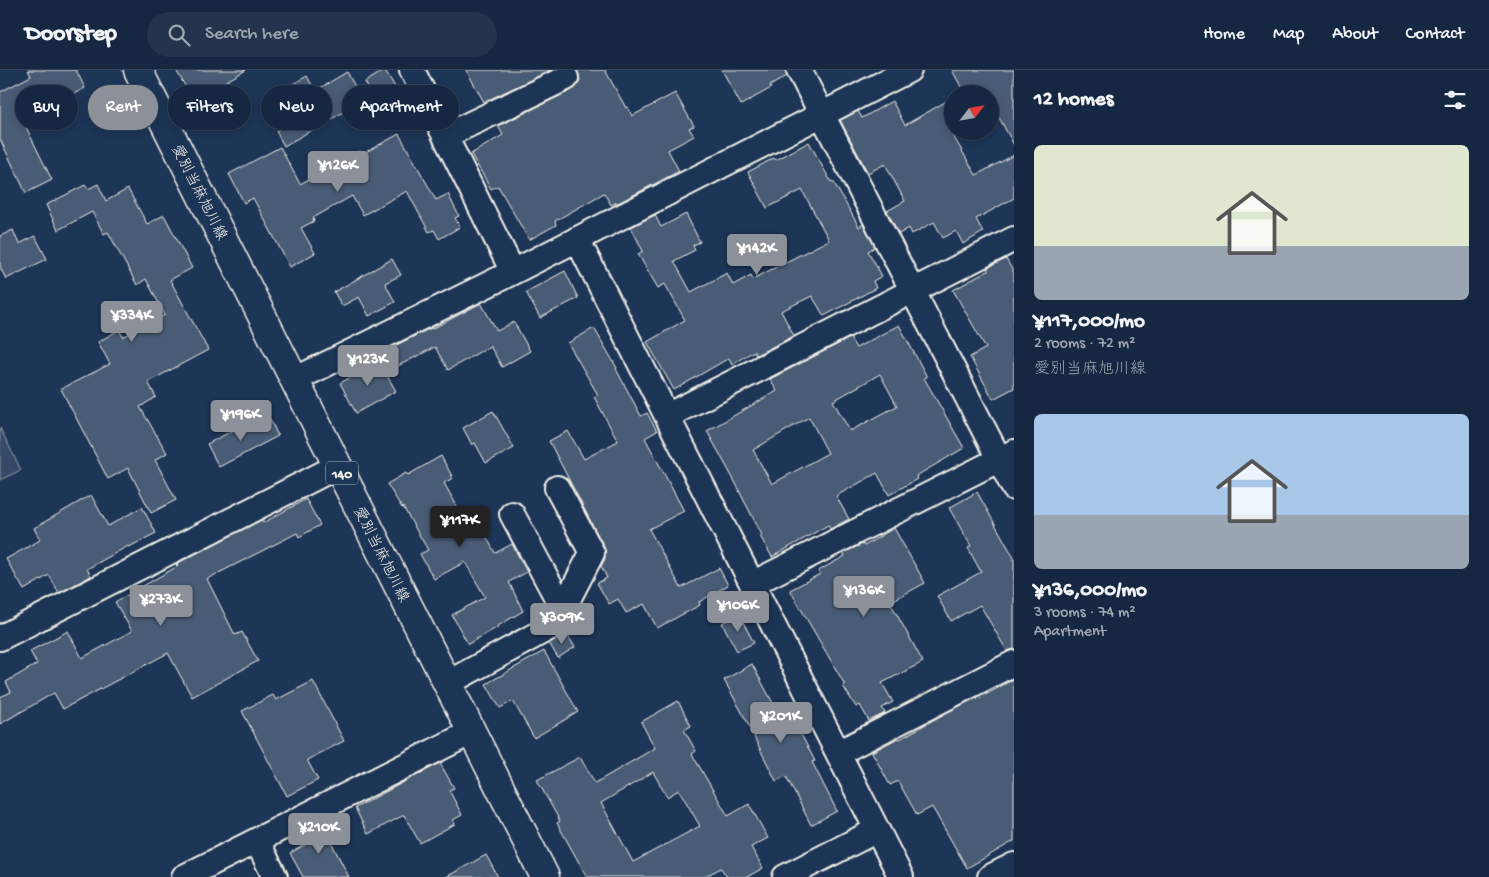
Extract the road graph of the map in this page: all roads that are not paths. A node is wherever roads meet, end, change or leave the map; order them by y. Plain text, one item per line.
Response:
1 (138, 70) edge
2 (412, 70) edge
3 (799, 70) edge
4 (909, 70) edge
5 (566, 78) dead end
6 (822, 114) junction
7 (445, 136) junction
8 (577, 239) junction
9 (1014, 239) edge
10 (513, 272) junction
11 (912, 291) junction
12 (294, 380) junction
13 (667, 416) junction
14 (1007, 455) edge
15 (338, 466) junction
16 (557, 488) dead end
17 (1014, 488) edge
18 (512, 514) dead end
19 (752, 584) junction
20 (563, 609) junction
21 (0, 638) edge
22 (1014, 663) edge
23 (448, 683) junction
24 (472, 732) junction
25 (838, 752) junction
26 (877, 830) junction
27 (256, 841) junction
28 (1014, 865) edge
29 (184, 877) edge
30 (275, 877) edge
31 (546, 877) edge
32 (785, 877) edge
33 (902, 877) edge
34 (990, 877) edge

1 - 12 main road, 愛別当麻旭川線 / 140
2 - 7 street
3 - 6 street
4 - 6 street
5 - 7 street
6 - 8 street
6 - 11 street
7 - 10 street
8 - 10 street
8 - 13 street
9 - 11 street
10 - 12 street
11 - 13 street
11 - 14 street
12 - 15 main road, 愛別当麻旭川線 / 140
13 - 19 street
14 - 17 street
14 - 19 street
15 - 21 street
15 - 23 main road, 愛別当麻旭川線 / 140
16 - 20 street
18 - 20 street
19 - 25 street
20 - 23 street
22 - 25 street
23 - 24 main road, 愛別当麻旭川線 / 140
24 - 27 street
24 - 31 main road, 愛別当麻旭川線 / 140
25 - 26 street
26 - 32 street
26 - 33 street
27 - 29 street
27 - 30 street
28 - 34 street

